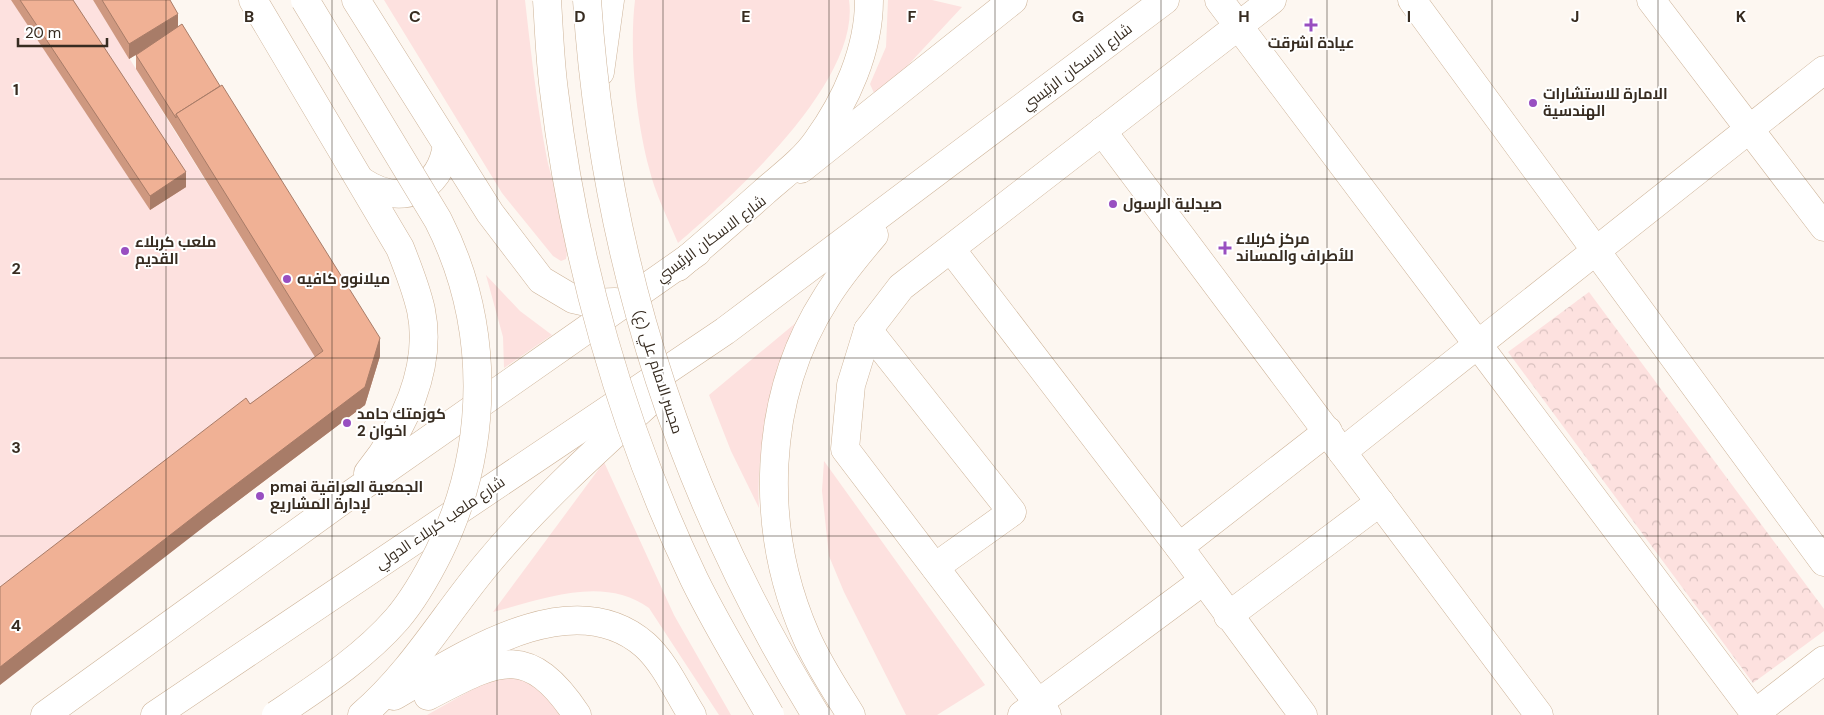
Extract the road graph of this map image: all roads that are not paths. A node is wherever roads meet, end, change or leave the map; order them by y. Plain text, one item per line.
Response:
1 (253, 0) edge
2 (305, 0) edge
3 (356, 0) edge
4 (547, 0) edge
5 (587, 0) edge
6 (610, 0) edge
7 (869, 0) edge
8 (1013, 0) edge
9 (1165, 0) edge
10 (1219, 0) edge
11 (1272, 0) edge
12 (1412, 0) edge
13 (1651, 0) edge
14 (1239, 25) junction
15 (1824, 70) edge
16 (598, 101) junction
17 (1750, 129) junction
18 (1102, 131) junction
19 (447, 145) junction
20 (363, 182) junction
21 (910, 194) junction
22 (1824, 227) edge
23 (951, 250) junction
24 (1596, 250) junction
25 (678, 267) junction
26 (626, 300) junction
27 (868, 330) junction
28 (725, 332) junction
29 (1478, 344) junction
30 (1335, 441) junction
31 (347, 497) junction
32 (1380, 502) junction
33 (1179, 547) junction
34 (1820, 547) edge
35 (935, 567) junction
36 (1203, 580) junction
37 (1228, 616) junction
38 (1824, 660) edge
39 (1036, 711) edge
40 (372, 714) edge
41 (1755, 714) edge
42 (45, 715) edge
43 (155, 715) edge
44 (276, 715) edge
45 (578, 715) edge
46 (692, 715) edge
47 (770, 715) edge
48 (816, 715) edge
49 (851, 715) edge
50 (1302, 715) edge
51 (1540, 715) edge

1 - 20 main road
2 - 44 main road, bridge
3 - 19 main road
4 - 47 main road, bridge
5 - 16 main road, مجسر الامام علي (ع), bridge
6 - 16 main road
7 - 25 main road
8 - 25 main road, شارع الاسكان الرئيسي
9 - 21 main road, شارع الاسكان الرئيسي
10 - 14 main road
11 - 14 main road
12 - 24 main road
13 - 17 main road
14 - 18 main road
14 - 29 main road
15 - 17 main road
16 - 48 main road, مجسر الامام علي (ع), bridge
17 - 22 main road
17 - 24 main road
18 - 23 main road
18 - 30 main road
19 - 20 main road
19 - 26 main road
20 - 31 main road
21 - 28 main road, شارع الاسكان الرئيسي
21 - 49 main road
23 - 27 main road
23 - 33 main road
24 - 29 main road
24 - 34 main road
25 - 26 main road, شارع الاسكان الرئيسي
26 - 31 main road, شارع الاسكان الرئيسي
27 - 35 main road
27 - 35 main road
28 - 40 main road
28 - 43 main road, شارع ملعب كربلاء الدولي
29 - 30 main road
29 - 41 main road
30 - 32 main road
30 - 33 main road
31 - 42 main road
32 - 37 main road
32 - 51 main road
33 - 36 main road
35 - 39 main road
36 - 37 main road
36 - 39 main road
37 - 50 main road
38 - 41 main road
40 - 45 main road
40 - 46 main road

